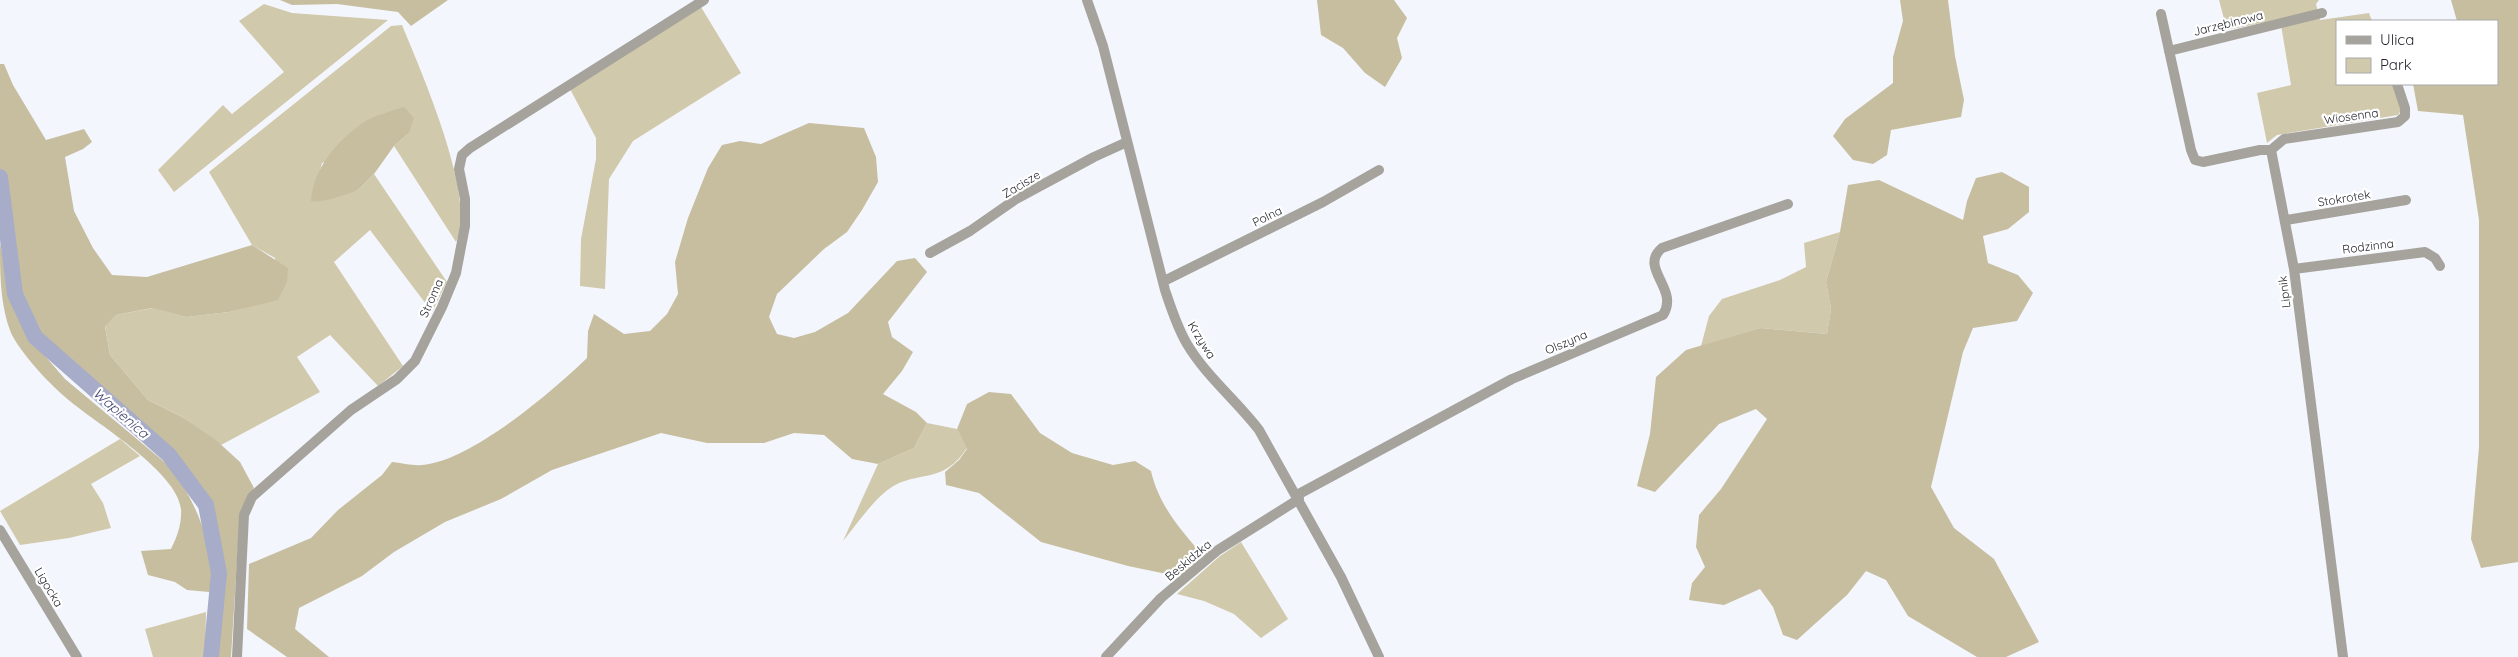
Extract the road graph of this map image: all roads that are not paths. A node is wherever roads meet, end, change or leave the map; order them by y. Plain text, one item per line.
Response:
1 (704, 0) edge
2 (1087, 0) edge
3 (2161, 14) dead end
4 (2322, 14) dead end
5 (2169, 51) junction
6 (2397, 85) edge
7 (1127, 142) junction
8 (2271, 150) junction
9 (1379, 170) dead end
10 (2406, 200) dead end
11 (1788, 204) dead end
12 (2286, 220) junction
13 (930, 253) dead end
14 (2440, 266) dead end
15 (2294, 268) junction
16 (1164, 281) junction
17 (1298, 497) junction
18 (0, 530) edge
19 (77, 657) edge
20 (237, 657) edge
21 (1106, 657) edge
22 (1378, 657) edge
23 (2343, 657) edge

1 - 20 street, Stroma
2 - 7 street, Krzywa
3 - 5 street
4 - 5 street, Jarzębinowa
5 - 8 street
6 - 8 street, Wiosenna
7 - 13 street, Zacisze
7 - 16 street, Krzywa
8 - 12 street, Lipnik
9 - 16 street, Polna
10 - 12 street, Stokrotek
11 - 17 street, Olszyna
12 - 15 street, Lipnik
14 - 15 street, Rodzinna
15 - 23 street, Lipnik
16 - 17 street, Krzywa
17 - 21 street, Beskidzka
17 - 22 street, Krzywa
18 - 19 street, Ligocka

